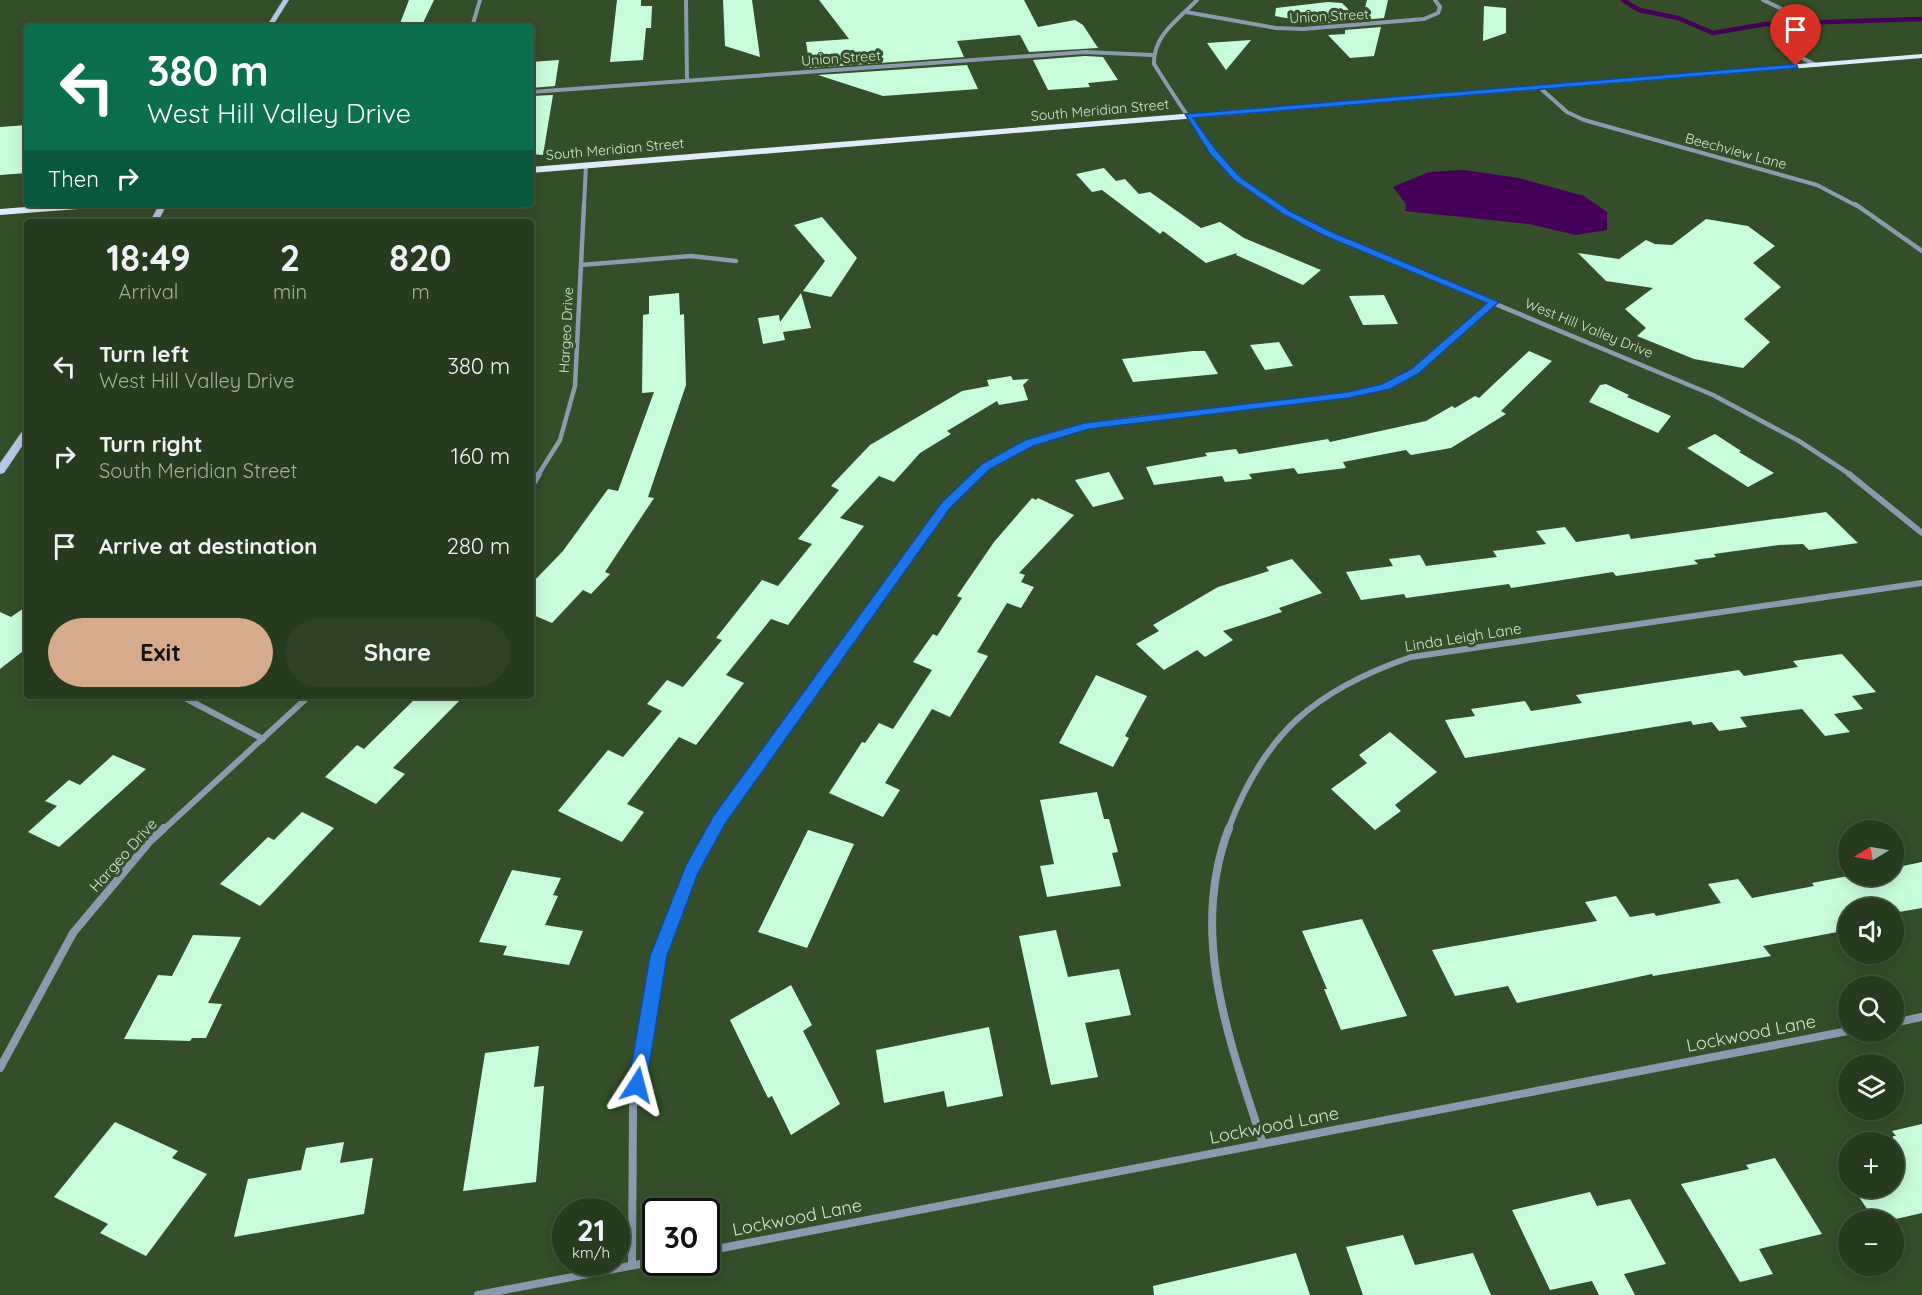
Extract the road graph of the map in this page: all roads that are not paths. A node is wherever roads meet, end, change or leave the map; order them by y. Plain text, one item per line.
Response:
1 (286, 0) edge
2 (480, 0) edge
3 (686, 0) edge
4 (1197, 0) edge
5 (1435, 0) edge
6 (1763, 0) edge
7 (1186, 12) junction
8 (271, 24) edge
9 (473, 24) edge
10 (1152, 55) junction
11 (1922, 56) edge
12 (1816, 65) junction
13 (687, 80) junction
14 (1539, 87) junction
15 (534, 92) edge
16 (1188, 116) junction
17 (586, 165) junction
18 (534, 170) edge
19 (65, 207) edge
20 (0, 212) edge
21 (1922, 251) edge
22 (736, 261) dead end
23 (581, 265) junction
24 (1494, 302) junction
25 (24, 436) edge
26 (0, 471) edge
27 (534, 482) edge
28 (1922, 533) edge
29 (1922, 583) edge
30 (187, 699) edge
31 (306, 699) edge
32 (263, 739) junction
33 (1922, 1017) edge
34 (1904, 1021) edge
35 (1838, 1033) edge
36 (0, 1068) edge
37 (1263, 1144) junction
38 (720, 1248) edge
39 (642, 1263) edge
40 (632, 1265) junction
41 (478, 1295) edge

1 - 8 main road
2 - 9 street
3 - 13 street
4 - 7 street
5 - 7 street, Union Street
6 - 12 street
7 - 10 street
10 - 13 street, Union Street
10 - 16 street, West Hill Valley Drive
11 - 12 main road, South Meridian Street
12 - 14 main road, South Meridian Street
13 - 15 street, Union Street
14 - 16 main road, South Meridian Street
14 - 21 street, Beechview Lane
16 - 17 main road, South Meridian Street
16 - 24 street, West Hill Valley Drive
17 - 18 main road, South Meridian Street
17 - 23 street, Hargeo Drive
19 - 20 main road
22 - 23 street
23 - 27 street, Hargeo Drive
24 - 28 street, West Hill Valley Drive
24 - 40 street
25 - 26 main road
29 - 37 street, Linda Leigh Lane
30 - 32 street
31 - 32 street, Hargeo Drive
32 - 36 street, Hargeo Drive
33 - 34 street
35 - 37 street, Lockwood Lane
37 - 38 street, Lockwood Lane
39 - 40 street
40 - 41 street

